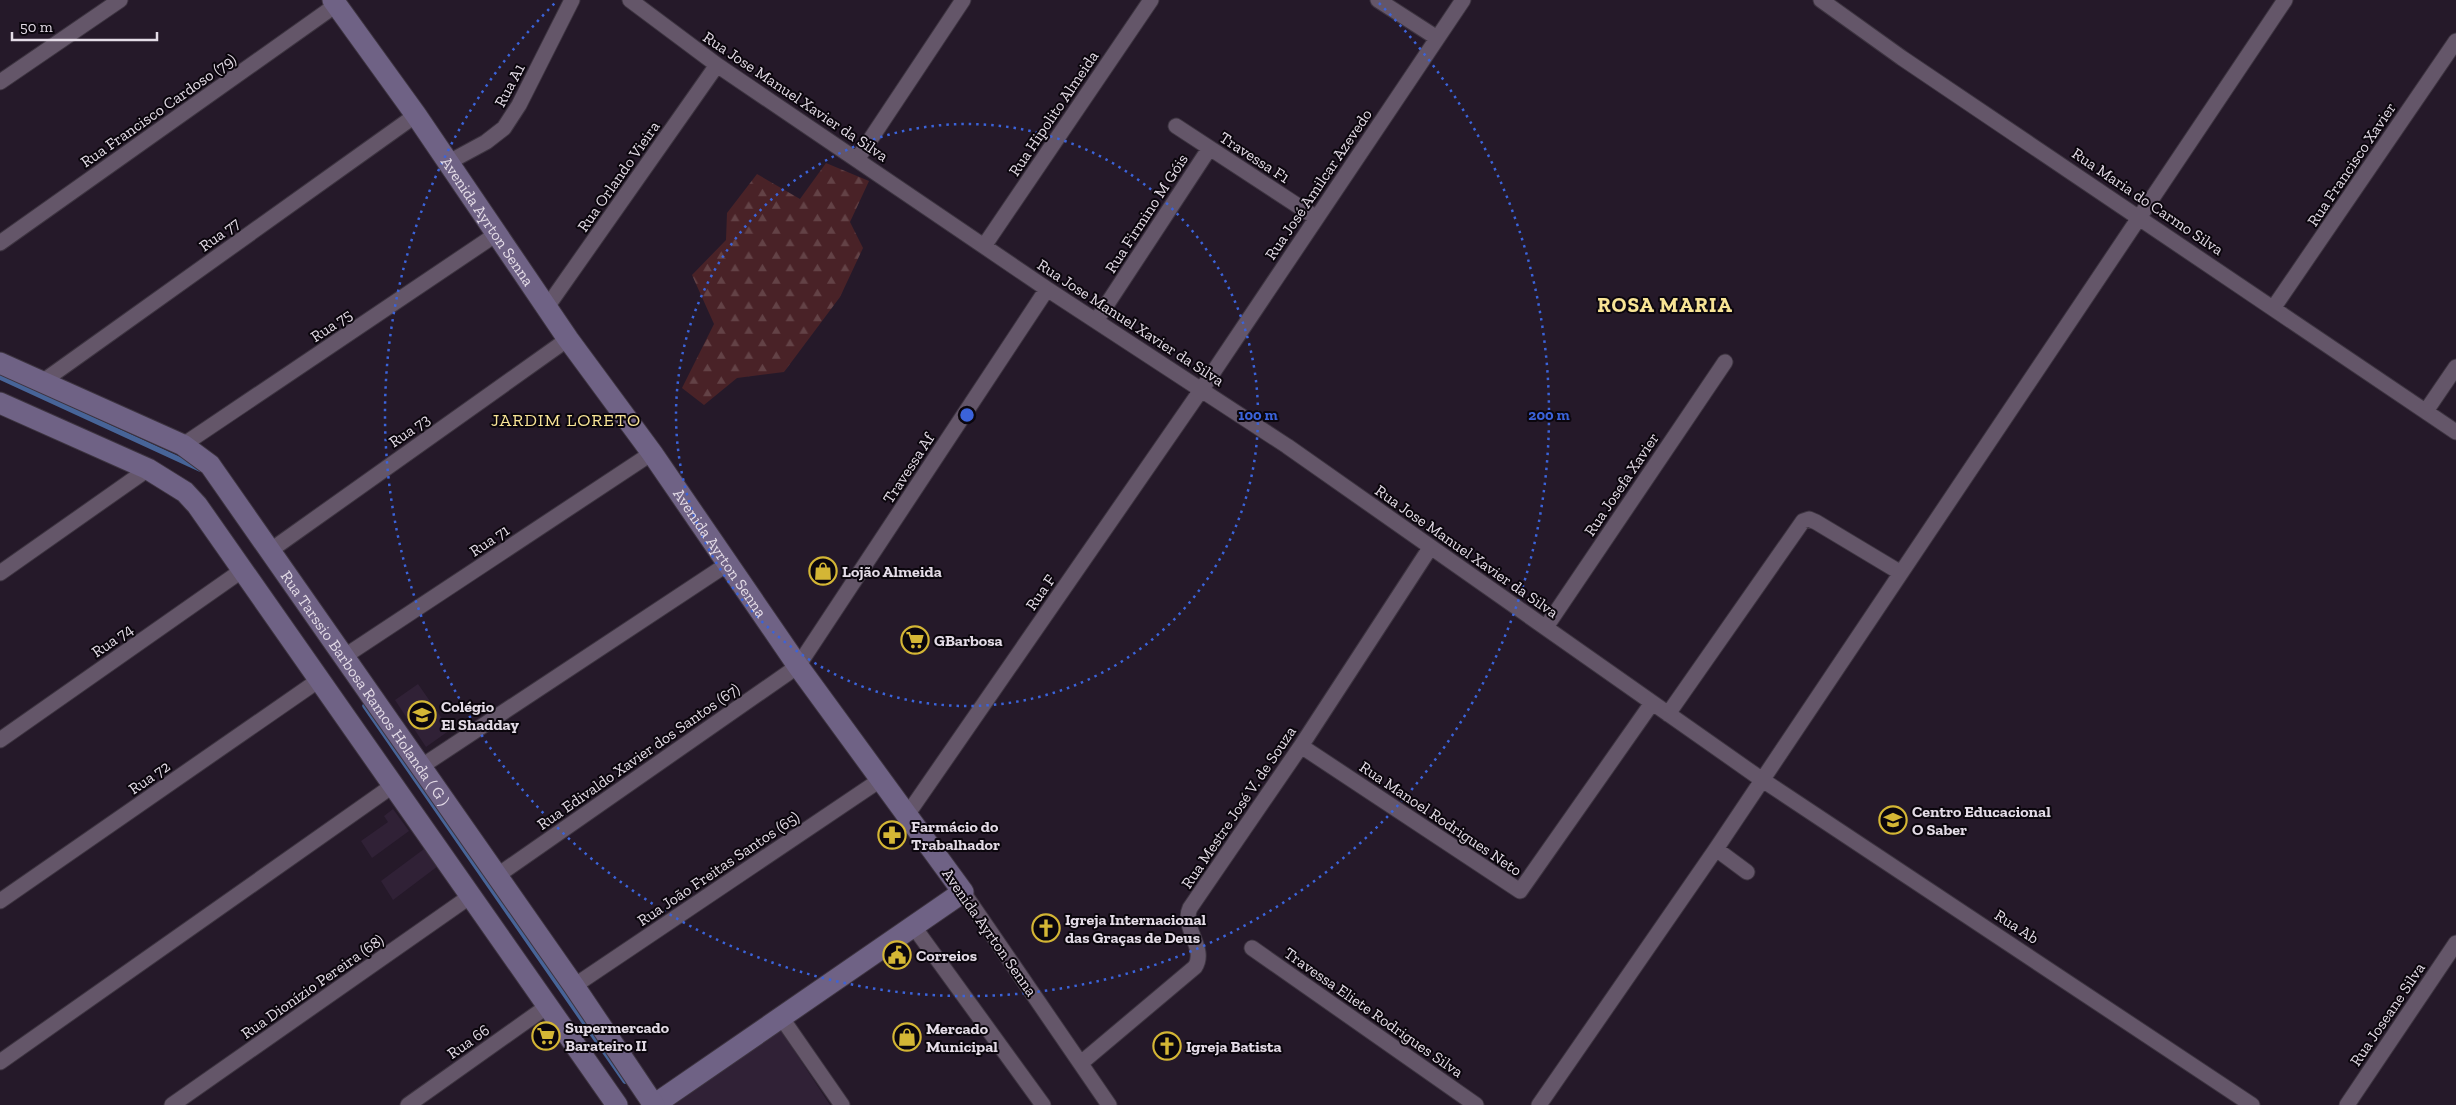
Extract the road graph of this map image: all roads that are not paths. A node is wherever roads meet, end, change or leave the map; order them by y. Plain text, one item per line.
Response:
1 (120, 0) edge
2 (572, 0) edge
3 (630, 0) edge
4 (963, 0) edge
5 (1151, 0) edge
6 (1378, 0) edge
7 (1463, 0) edge
8 (1821, 0) edge
9 (2284, 0) edge
10 (334, 2) edge
11 (651, 6) edge
12 (1437, 38) junction
13 (2456, 41) edge
14 (717, 65) junction
15 (0, 82) edge
16 (416, 115) junction
17 (1176, 126) dead end
18 (1209, 149) junction
19 (858, 158) junction
20 (449, 162) junction
21 (2139, 216) junction
22 (1315, 217) junction
23 (498, 233) junction
24 (0, 243) edge
25 (984, 246) junction
26 (1047, 289) junction
27 (547, 307) junction
28 (2274, 307) junction
29 (1096, 321) junction
30 (568, 339) junction
31 (1725, 362) dead end
32 (0, 363) edge
33 (2456, 367) edge
34 (42, 382) junction
35 (1202, 389) junction
36 (3, 408) edge
37 (2426, 411) junction
38 (2456, 432) edge
39 (183, 445) junction
40 (652, 453) junction
41 (148, 469) junction
42 (1430, 548) junction
43 (271, 550) junction
44 (729, 563) junction
45 (244, 570) junction
46 (0, 573) edge
47 (1901, 573) junction
48 (1546, 627) junction
49 (345, 656) junction
50 (798, 666) junction
51 (319, 680) junction
52 (1652, 703) junction
53 (385, 714) junction
54 (1668, 714) junction
55 (359, 733) junction
56 (0, 740) edge
57 (1301, 746) junction
58 (422, 766) junction
59 (1761, 778) junction
60 (880, 780) junction
61 (394, 784) junction
62 (907, 815) junction
63 (1716, 849) junction
64 (1747, 872) dead end
65 (498, 875) junction
66 (963, 892) junction
67 (472, 895) junction
68 (0, 902) edge
69 (914, 927) junction
70 (2456, 943) edge
71 (1252, 948) dead end
72 (574, 986) junction
73 (549, 1005) junction
74 (781, 1017) junction
75 (0, 1062) edge
76 (1081, 1064) junction
77 (172, 1105) edge
78 (408, 1105) edge
79 (617, 1105) edge
80 (654, 1105) edge
81 (842, 1105) edge
82 (1043, 1105) edge
83 (1110, 1105) edge
84 (1476, 1105) edge
85 (1539, 1105) edge
86 (2252, 1105) edge
87 (2348, 1105) edge

1 - 15 street
2 - 20 street, Rua A1
3 - 11 street, Rua Jose Manuel Xavier da Silva
4 - 19 street
5 - 25 street, Rua Hipolito Almeida
6 - 12 street
7 - 12 street, Rua José Amilcar Azevedo
8 - 21 street, Rua Maria do Carmo Silva
9 - 21 street
10 - 16 street, Avenida Ayrton Senna
10 - 24 street, Rua Francisco Cardoso (79)
11 - 14 street, Rua Jose Manuel Xavier da Silva
12 - 22 street, Rua José Amilcar Azevedo
13 - 28 street, Rua Francisco Xavier
14 - 19 street, Rua Jose Manuel Xavier da Silva
14 - 27 street, Rua Orlando Vieira
16 - 20 street, Avenida Ayrton Senna
16 - 34 street, Rua 77
17 - 18 street, Travessa F1
18 - 22 street, Travessa F1
18 - 29 street, Rua Firmino M Góis
19 - 25 street, Rua Jose Manuel Xavier da Silva
20 - 23 street, Avenida Ayrton Senna
21 - 28 street, Rua Maria do Carmo Silva
21 - 47 street
22 - 35 street, Rua José Amilcar Azevedo
23 - 27 street, Avenida Ayrton Senna
23 - 39 street, Rua 75
25 - 26 street, Rua Jose Manuel Xavier da Silva
26 - 29 street, Rua Jose Manuel Xavier da Silva
26 - 50 street, Travessa Af
27 - 30 street, Avenida Ayrton Senna
28 - 37 street, Rua Maria do Carmo Silva
29 - 35 street, Rua Jose Manuel Xavier da Silva
30 - 40 street, Avenida Ayrton Senna
30 - 43 street, Rua 73
31 - 48 street, Rua Josefa Xavier
32 - 34 street, Rua Tarssio Barbosa Ramos Holanda ( G )
33 - 37 street
34 - 39 street, Rua Tarssio Barbosa Ramos Holanda ( G )
35 - 42 street, Rua Jose Manuel Xavier da Silva
35 - 62 street, Rua F
36 - 41 street, Rua Tarssio Barbosa Ramos Holanda ( G )
37 - 38 street, Rua Maria do Carmo Silva
39 - 43 street, Rua Tarssio Barbosa Ramos Holanda ( G )
40 - 44 street, Avenida Ayrton Senna
40 - 49 street, Rua 71
41 - 45 street, Rua Tarssio Barbosa Ramos Holanda ( G )
41 - 46 street
42 - 48 street, Rua Jose Manuel Xavier da Silva
42 - 57 street, Rua Mestre José V. de Souza
43 - 49 street, Rua Tarssio Barbosa Ramos Holanda ( G )
44 - 50 street, Avenida Ayrton Senna
44 - 58 street
45 - 51 street, Rua Tarssio Barbosa Ramos Holanda ( G )
45 - 56 street, Rua 74
47 - 54 street
47 - 59 street
48 - 52 street, Rua Jose Manuel Xavier da Silva
49 - 53 street, Rua Tarssio Barbosa Ramos Holanda ( G )
50 - 60 street, Avenida Ayrton Senna
50 - 65 street, Rua Edivaldo Xavier dos Santos (67)
51 - 55 street, Rua Tarssio Barbosa Ramos Holanda ( G )
51 - 68 street, Rua 72
52 - 54 street, Rua Jose Manuel Xavier da Silva
52 - 57 street, Rua Manoel Rodrigues Neto
53 - 55 street
53 - 58 street, Rua Tarssio Barbosa Ramos Holanda ( G )
54 - 59 street, Rua Jose Manuel Xavier da Silva
55 - 61 street, Rua Tarssio Barbosa Ramos Holanda ( G )
57 - 76 street, Rua Mestre José V. de Souza
58 - 65 street, Rua Tarssio Barbosa Ramos Holanda ( G )
59 - 63 street
59 - 86 street, Rua Ab
60 - 62 street, Avenida Ayrton Senna
60 - 72 street, Rua João Freitas Santos (65)
61 - 67 street, Rua Tarssio Barbosa Ramos Holanda ( G )
61 - 75 street
62 - 66 street, Avenida Ayrton Senna
63 - 64 street
63 - 85 street
65 - 72 street, Rua Tarssio Barbosa Ramos Holanda ( G )
66 - 69 street
66 - 76 street, Avenida Ayrton Senna
67 - 73 street, Rua Tarssio Barbosa Ramos Holanda ( G )
67 - 77 street, Rua Dionízio Pereira (68)
69 - 74 street
69 - 82 street
70 - 87 street, Rua Joseane Silva
71 - 84 street, Travessa Eliete Rodrigues Silva
72 - 80 street, Rua Tarssio Barbosa Ramos Holanda ( G )
73 - 78 street, Rua 66
73 - 79 street, Rua Tarssio Barbosa Ramos Holanda ( G )
74 - 80 street
74 - 81 street
76 - 83 street, Avenida Ayrton Senna

